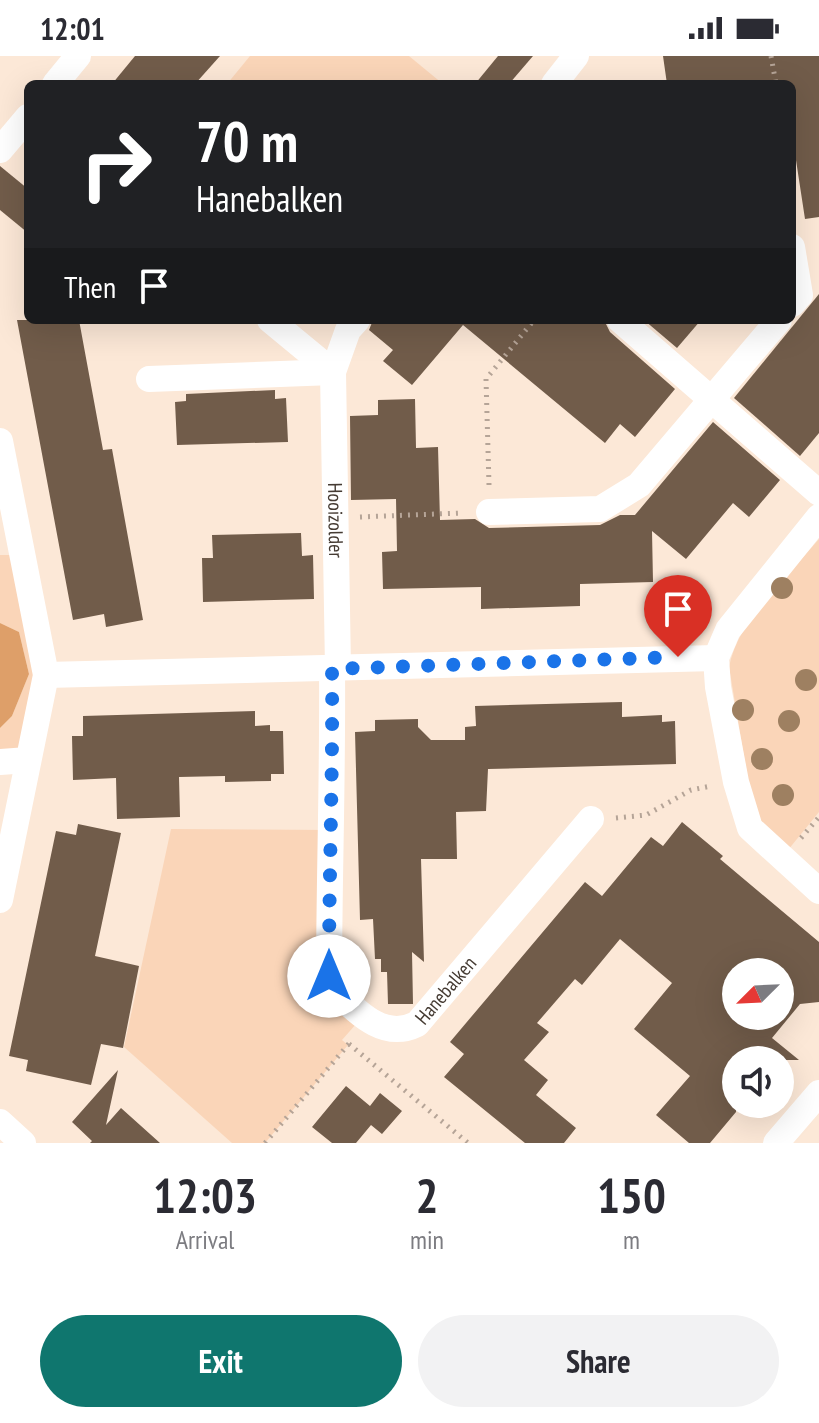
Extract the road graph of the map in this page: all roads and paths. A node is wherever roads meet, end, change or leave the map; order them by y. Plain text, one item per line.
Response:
1 (78, 56) edge
2 (576, 56) edge
3 (771, 56) edge
4 (58, 80) edge
5 (557, 80) edge
6 (775, 80) edge
7 (24, 123) edge
8 (0, 150) edge
9 (796, 271) edge
10 (796, 300) edge
11 (275, 324) edge
12 (353, 324) edge
13 (531, 324) edge
14 (625, 324) edge
15 (776, 324) edge
16 (333, 372) junction
17 (149, 379) dead end
18 (712, 399) junction
19 (0, 441) edge
20 (819, 493) edge
21 (489, 512) junction
22 (354, 517) dead end
23 (819, 517) edge
24 (11, 555) edge
25 (716, 658) junction
26 (335, 668) junction
27 (46, 675) junction
28 (28, 760) junction
29 (0, 762) edge
30 (736, 782) junction
31 (591, 819) joint
32 (819, 891) edge
33 (0, 900) edge
34 (369, 1020) junction
35 (349, 1044) junction
36 (819, 1093) edge
37 (0, 1122) edge
38 (23, 1143) edge
39 (265, 1143) edge
40 (468, 1143) edge
41 (776, 1143) edge

1 - 4 street
2 - 5 street
3 - 6 path
7 - 8 street
9 - 10 street
11 - 16 street
12 - 16 street, Hooizolder
13 - 21 path
14 - 18 street
15 - 18 street
16 - 17 street
16 - 26 street, Hooizolder
18 - 20 street
18 - 21 street
19 - 24 street
21 - 22 path
23 - 25 street
24 - 27 street
25 - 26 street
25 - 30 street
26 - 27 street
26 - 34 street, Hanebalken
27 - 28 street
28 - 29 street
28 - 33 street
30 - 31 path
30 - 32 street
31 - 34 street, Hanebalken
34 - 35 path
35 - 39 path
35 - 40 path
36 - 41 street
37 - 38 street

